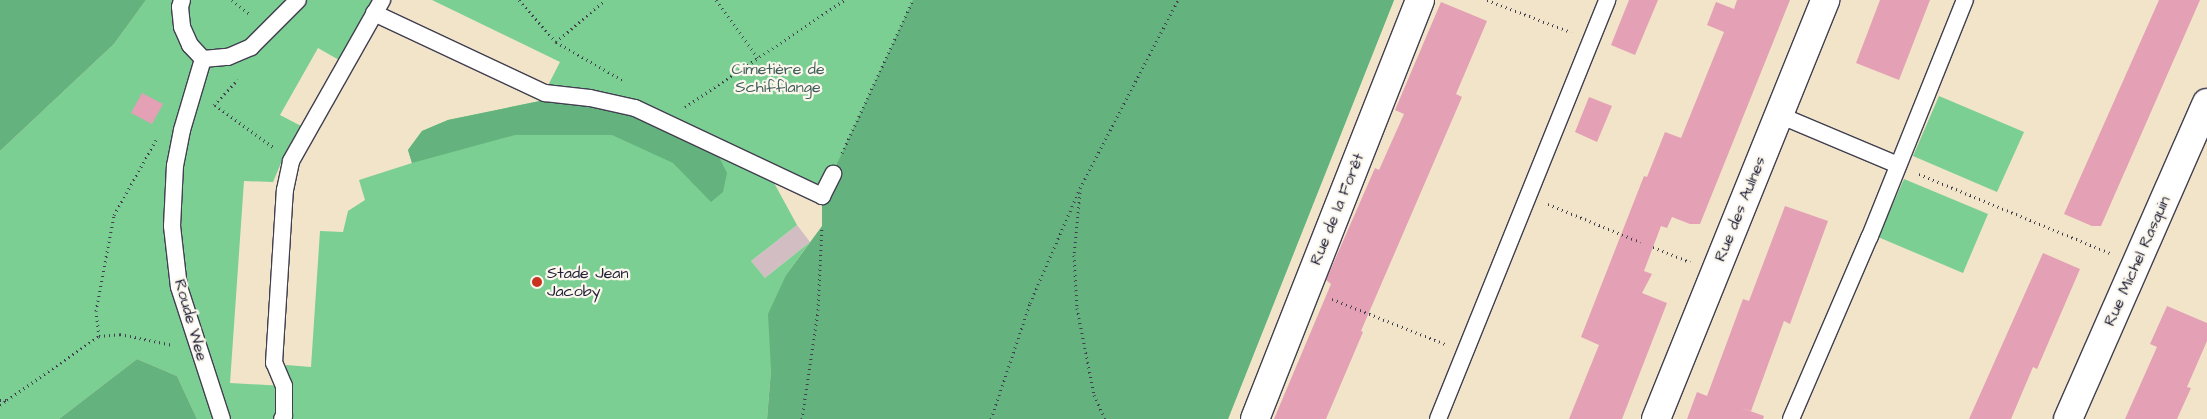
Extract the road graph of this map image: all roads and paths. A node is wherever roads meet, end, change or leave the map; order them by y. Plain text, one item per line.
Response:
1 (182, 0) edge
2 (298, 0) edge
3 (605, 0) edge
4 (716, 0) edge
5 (844, 0) edge
6 (913, 0) edge
7 (1178, 0) edge
8 (1420, 0) edge
9 (1487, 0) edge
10 (1607, 0) edge
11 (1825, 0) edge
12 (1965, 0) edge
13 (378, 6) edge
14 (1591, 39) junction
15 (556, 42) dead end
16 (758, 58) junction
17 (203, 60) junction
18 (2207, 103) edge
19 (215, 105) dead end
20 (679, 112) dead end
21 (1779, 115) junction
22 (291, 161) junction
23 (1898, 165) junction
24 (833, 174) joint
25 (1080, 188) junction
26 (1527, 195) junction
27 (822, 226) dead end
28 (1640, 242) dead end
29 (1654, 247) dead end
30 (2135, 264) junction
31 (1715, 272) junction
32 (1306, 289) junction
33 (198, 350) junction
34 (1467, 353) junction
35 (0, 400) edge
36 (7, 400) junction
37 (0, 405) edge
38 (222, 419) edge
39 (282, 419) edge
40 (802, 419) edge
41 (991, 419) edge
42 (1105, 419) edge
43 (1255, 419) edge
44 (1438, 419) edge
45 (1656, 419) edge
46 (1791, 419) edge
47 (2068, 419) edge

1 - 17 lane
2 - 17 lane
3 - 15 path
4 - 16 path
5 - 16 path
6 - 24 path
7 - 25 path
8 - 32 street, Rue de la Forêt
9 - 14 path
10 - 14 lane
11 - 21 street, Rue des Aulnes
12 - 23 lane
13 - 22 lane
13 - 24 lane
14 - 26 lane
16 - 20 path
17 - 33 lane, Roude Wee
18 - 30 street, Rue Michel Rasquin
19 - 22 path
21 - 23 lane
21 - 31 street, Rue des Aulnes
22 - 39 lane
23 - 30 path
23 - 46 lane
25 - 41 path
25 - 42 path
26 - 28 path
26 - 34 lane
27 - 40 path
29 - 31 path
30 - 47 street, Rue Michel Rasquin
31 - 45 street, Rue des Aulnes
32 - 34 path
32 - 43 street, Rue de la Forêt
33 - 36 path
33 - 38 lane, Roude Wee
34 - 44 lane
35 - 36 path
36 - 37 path

